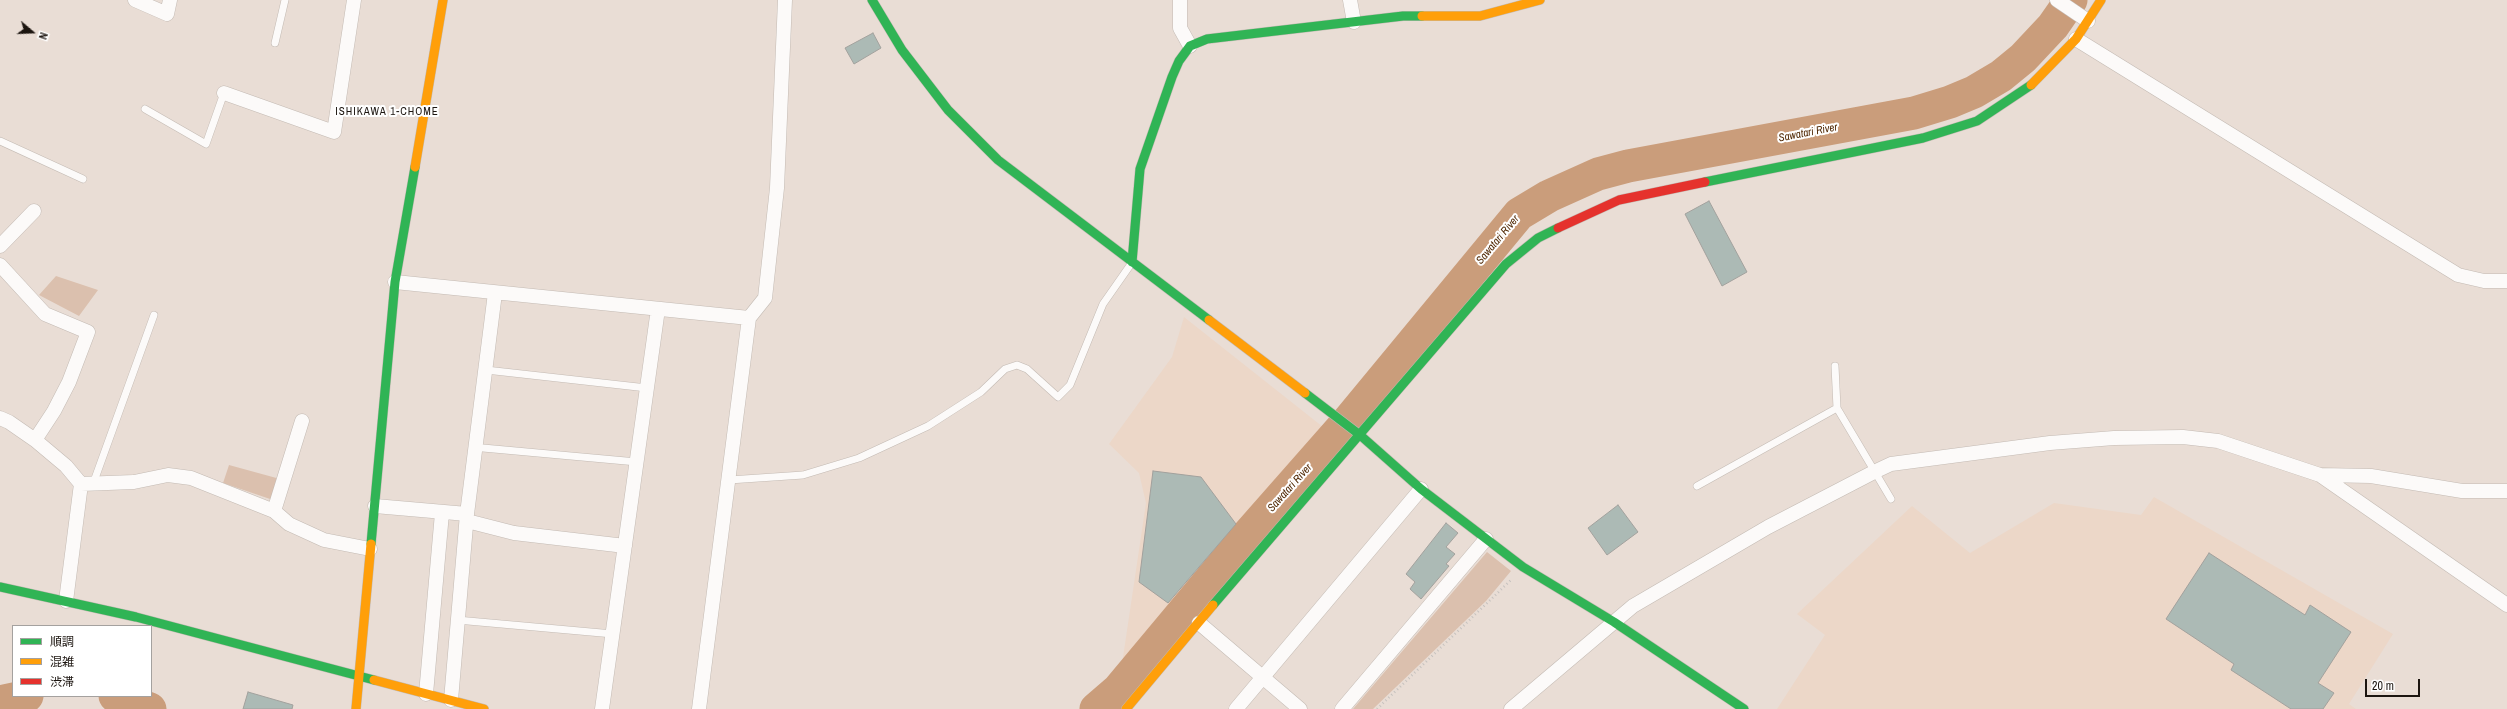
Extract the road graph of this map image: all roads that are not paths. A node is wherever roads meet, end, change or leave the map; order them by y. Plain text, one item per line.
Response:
1 (134, 0) edge
2 (170, 0) edge
3 (285, 0) edge
4 (354, 0) edge
5 (443, 0) edge
6 (785, 0) edge
7 (872, 0) edge
8 (1180, 0) edge
9 (1350, 0) edge
10 (1540, 0) edge
11 (2057, 0) edge
12 (2100, 0) edge
13 (2088, 20) junction
14 (1354, 22) junction
15 (2076, 39) junction
16 (275, 43) dead end
17 (1190, 46) junction
18 (224, 93) joint
19 (145, 109) dead end
20 (0, 141) edge
21 (83, 179) dead end
22 (34, 211) dead end
23 (0, 246) edge
24 (1132, 262) junction
25 (0, 265) edge
26 (2507, 281) edge
27 (395, 282) junction
28 (495, 293) junction
29 (658, 309) junction
30 (154, 315) dead end
31 (749, 318) junction
32 (1836, 366) dead end
33 (486, 370) junction
34 (647, 388) junction
35 (1837, 408) junction
36 (0, 418) edge
37 (302, 421) dead end
38 (1360, 435) junction
39 (35, 440) junction
40 (483, 448) dead end
41 (637, 462) junction
42 (1874, 472) junction
43 (2320, 475) junction
44 (729, 480) junction
45 (87, 484) junction
46 (1697, 486) dead end
47 (1421, 488) junction
48 (2507, 490) edge
49 (1891, 499) dead end
50 (376, 506) junction
51 (274, 511) junction
52 (442, 513) junction
53 (467, 518) junction
54 (1486, 539) junction
55 (625, 546) junction
56 (370, 549) junction
57 (0, 587) edge
58 (66, 601) junction
59 (2507, 605) edge
60 (457, 620) junction
61 (1614, 622) junction
62 (1199, 623) junction
63 (613, 634) junction
64 (360, 676) junction
65 (1262, 677) junction
66 (426, 694) junction
67 (451, 700) junction
68 (1516, 707) edge
69 (356, 709) edge
70 (484, 709) edge
71 (602, 709) edge
72 (699, 709) edge
73 (1126, 709) edge
74 (1236, 709) edge
75 (1300, 709) edge
76 (1342, 709) edge
77 (1744, 709) edge

1 - 2 street
3 - 16 lane
4 - 18 street
5 - 27 street
6 - 31 street
7 - 24 street
8 - 17 street
9 - 14 street
10 - 14 street
11 - 13 street
12 - 13 street
13 - 15 street
14 - 17 street
15 - 26 street
15 - 38 street
17 - 24 street
18 - 19 lane
20 - 21 lane
22 - 23 street
24 - 38 street
24 - 44 lane
25 - 39 street
27 - 28 street
27 - 50 street
28 - 29 street
28 - 33 street
29 - 31 street
29 - 34 street
30 - 45 lane
31 - 44 street
32 - 35 lane
33 - 34 lane
33 - 53 street
34 - 41 street
35 - 42 lane
35 - 46 lane
36 - 39 street
37 - 51 street
38 - 47 street
38 - 62 street
39 - 45 street
40 - 41 lane
41 - 55 street
42 - 43 street
42 - 49 lane
42 - 61 street
43 - 48 street
43 - 59 street
44 - 72 street
45 - 51 street
45 - 58 street
47 - 54 street
47 - 65 street
50 - 52 street
50 - 56 street
51 - 56 street
52 - 53 street
52 - 66 street
53 - 55 street
53 - 60 street
54 - 61 street
54 - 76 street
55 - 63 street
56 - 64 street
57 - 58 street
58 - 64 street
60 - 63 lane
60 - 67 street
61 - 68 street
61 - 77 street
62 - 65 street
62 - 73 street
63 - 71 street
64 - 66 street
64 - 69 street
65 - 74 street
65 - 75 street
66 - 67 street
67 - 70 street

